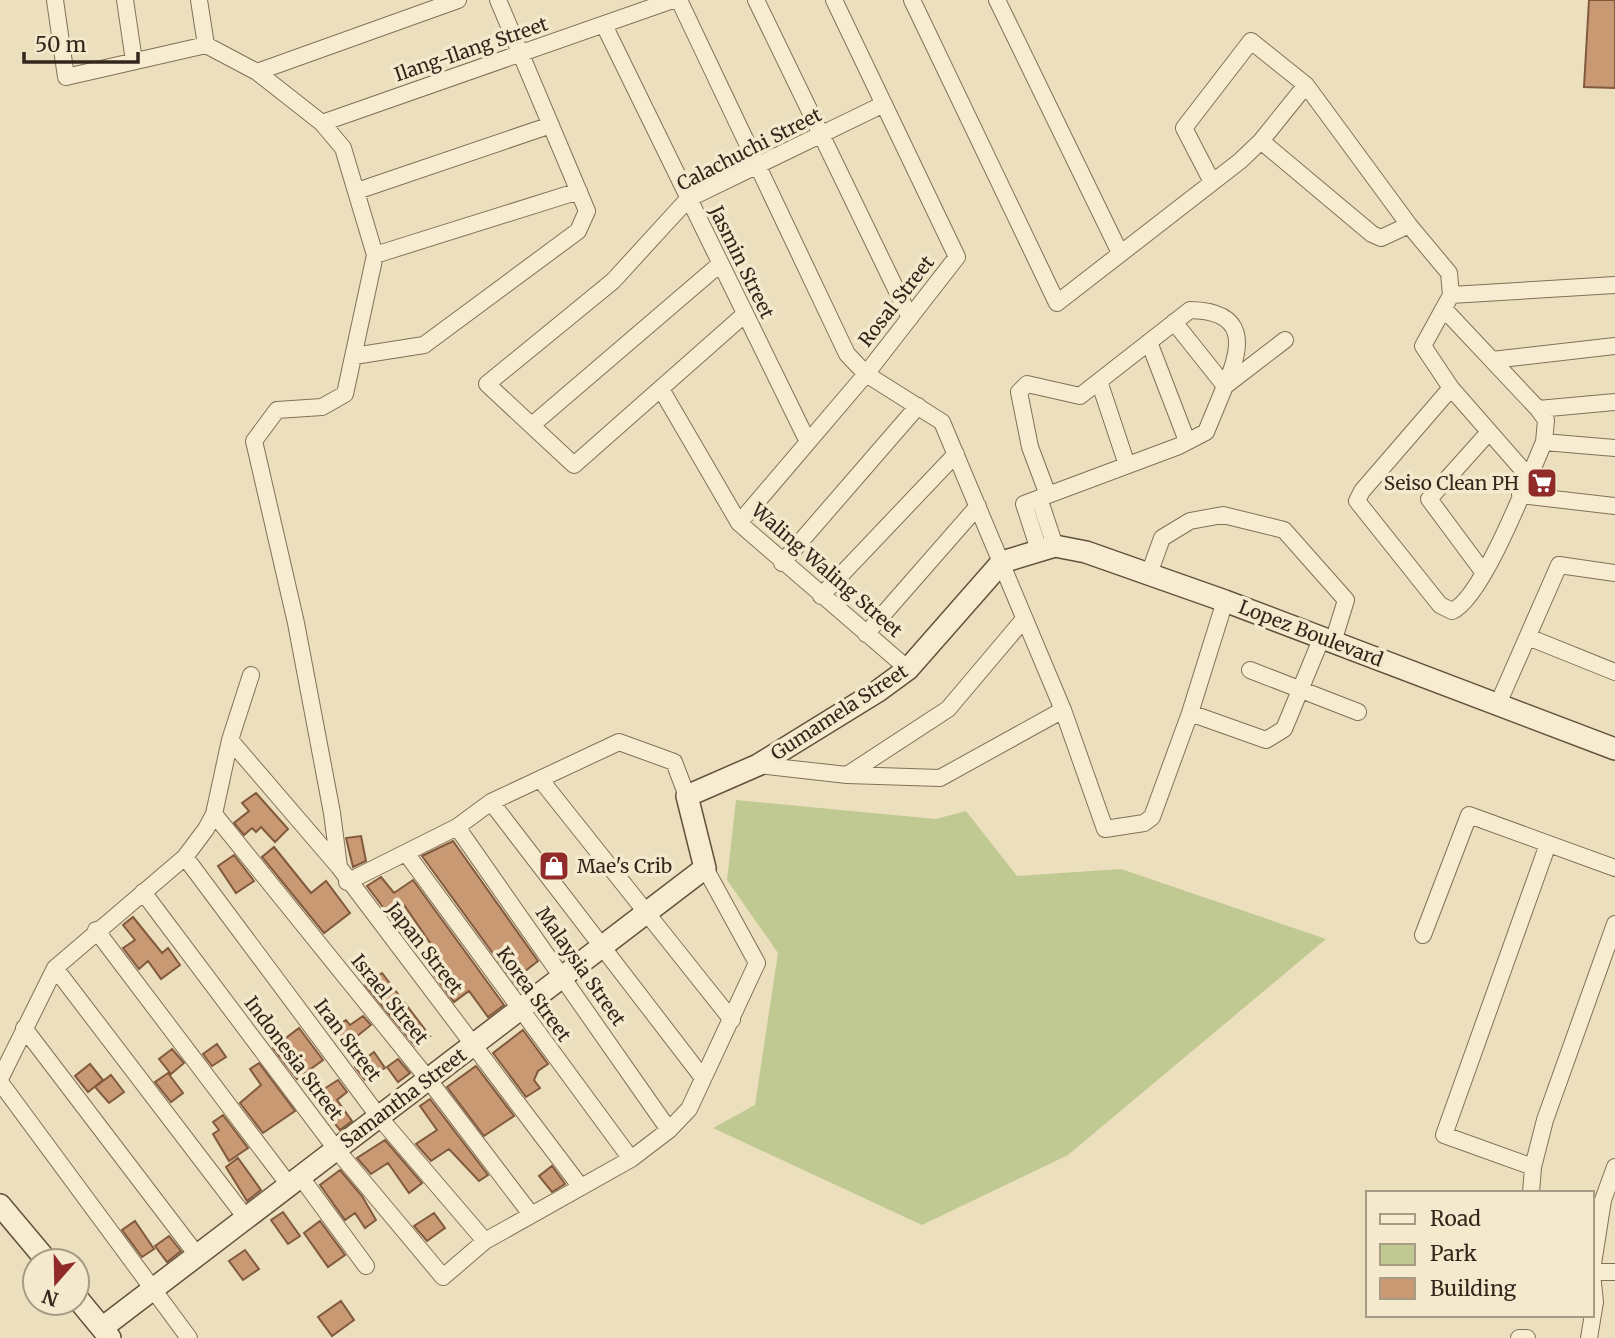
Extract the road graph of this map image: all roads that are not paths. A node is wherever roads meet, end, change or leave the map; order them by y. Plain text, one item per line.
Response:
1 (55, 0) edge
2 (125, 0) edge
3 (199, 0) edge
4 (458, 0) edge
5 (498, 0) edge
6 (673, 0) edge
7 (679, 0) edge
8 (756, 0) edge
9 (834, 0) edge
10 (912, 0) edge
11 (997, 0) edge
12 (604, 25) junction
13 (206, 45) junction
14 (523, 54) junction
15 (134, 61) junction
16 (257, 72) junction
17 (1306, 85) junction
18 (884, 104) junction
19 (322, 123) junction
20 (551, 125) junction
21 (821, 134) junction
22 (1261, 141) junction
23 (758, 165) junction
24 (1212, 182) junction
25 (357, 191) junction
26 (579, 191) junction
27 (688, 200) junction
28 (1409, 225) junction
29 (1120, 253) junction
30 (375, 255) junction
31 (720, 264) junction
32 (1615, 285) edge
33 (1447, 302) junction
34 (745, 314) junction
35 (910, 318) junction
36 (1174, 322) junction
37 (1285, 340) dead end
38 (1149, 342) junction
39 (1615, 346) edge
40 (354, 356) junction
41 (1492, 360) junction
42 (866, 374) junction
43 (1098, 381) junction
44 (1225, 386) junction
45 (661, 388) junction
46 (1451, 388) junction
47 (1615, 402) edge
48 (918, 406) junction
49 (1538, 409) junction
50 (532, 425) junction
51 (1489, 432) junction
52 (1187, 441) junction
53 (808, 442) junction
54 (1544, 442) junction
55 (1615, 448) edge
56 (956, 454) junction
57 (1127, 466) junction
58 (1529, 477) junction
59 (1520, 495) junction
60 (1044, 496) junction
61 (978, 506) junction
62 (1615, 506) edge
63 (739, 523) junction
64 (1047, 548) junction
65 (1002, 562) junction
66 (782, 563) junction
67 (1485, 573) junction
68 (1615, 573) edge
69 (1149, 574) junction
70 (821, 596) junction
71 (1225, 600) junction
72 (1024, 619) junction
73 (866, 634) junction
74 (1528, 637) junction
75 (1327, 640) junction
76 (908, 669) junction
77 (1250, 670) dead end
78 (1615, 672) edge
79 (251, 675) dead end
80 (1300, 689) junction
81 (1498, 704) junction
82 (1063, 710) junction
83 (1358, 712) dead end
84 (1190, 713) junction
85 (230, 740) junction
86 (1615, 749) edge
87 (758, 765) junction
88 (846, 775) junction
89 (540, 779) junction
90 (687, 796) junction
91 (491, 802) junction
92 (214, 814) junction
93 (457, 827) junction
94 (1548, 844) junction
95 (406, 853) junction
96 (186, 858) junction
97 (339, 867) junction
98 (705, 868) junction
99 (1615, 868) edge
100 (348, 882) junction
101 (143, 892) junction
102 (646, 914) junction
103 (1615, 924) edge
104 (96, 930) junction
105 (1423, 935) dead end
106 (601, 947) junction
107 (55, 968) junction
108 (564, 976) junction
109 (519, 1010) junction
110 (732, 1020) junction
111 (24, 1028) junction
112 (473, 1045) junction
113 (703, 1078) junction
114 (428, 1079) junction
115 (0, 1080) edge
116 (379, 1117) junction
117 (670, 1130) junction
118 (336, 1149) junction
119 (631, 1159) junction
120 (1533, 1167) junction
121 (1615, 1167) edge
122 (295, 1181) junction
123 (580, 1186) junction
124 (1531, 1191) edge
125 (0, 1205) edge
126 (530, 1213) junction
127 (246, 1218) junction
128 (485, 1241) junction
129 (35, 1247) edge
130 (197, 1255) junction
131 (1594, 1259) edge
132 (366, 1266) dead end
133 (1594, 1272) edge
134 (1615, 1272) edge
135 (151, 1290) junction
136 (91, 1315) edge
137 (1592, 1317) edge
138 (106, 1333) edge
139 (189, 1338) edge
140 (1519, 1338) edge
141 (1527, 1338) edge
142 (1589, 1338) edge

1 - 15 street
2 - 15 street
3 - 13 street
4 - 16 street
5 - 14 street
6 - 12 street, Ilang-Ilang Street
7 - 23 street
8 - 21 street
9 - 18 street, Rosal Street
10 - 29 street
11 - 29 street
12 - 14 street, Ilang-Ilang Street
12 - 27 street, Jasmin Street
13 - 15 street
13 - 16 street
14 - 19 street, Ilang-Ilang Street
14 - 20 street
16 - 19 street
17 - 22 street
17 - 24 street
17 - 28 street
18 - 21 street, Calachuchi Street
18 - 35 street, Rosal Street
19 - 25 street
20 - 25 street
20 - 26 street
21 - 23 street, Calachuchi Street
21 - 35 street
22 - 24 street
22 - 28 street
23 - 27 street, Calachuchi Street
23 - 42 street
24 - 29 street
25 - 30 street
26 - 30 street
26 - 40 street
27 - 31 street, Jasmin Street
27 - 50 street, Calachuchi Street
28 - 33 street
30 - 40 street
31 - 34 street, Jasmin Street
31 - 50 street
32 - 33 street
33 - 41 street
33 - 46 street
34 - 45 street
34 - 53 street, Jasmin Street
35 - 42 street, Rosal Street
36 - 38 street
36 - 44 street
36 - 44 street
37 - 44 street
38 - 43 street
38 - 52 street
39 - 41 street
40 - 97 street
41 - 49 street
42 - 48 street
42 - 53 street, Rosal Street
43 - 57 street
43 - 60 street
44 - 52 street
45 - 50 street
45 - 63 street, Waling Waling Street
46 - 51 street
46 - 67 street
47 - 49 street
48 - 56 street
48 - 66 street
49 - 54 street
51 - 58 street
51 - 67 street
52 - 57 street
53 - 63 street, Rosal Street
54 - 55 street
54 - 58 street
56 - 61 street
56 - 70 street
57 - 60 street
58 - 59 street
59 - 62 street
59 - 67 street
60 - 64 street
61 - 65 street
61 - 73 street
63 - 66 street, Waling Waling Street
64 - 65 street, Lopez Boulevard
64 - 69 street, Lopez Boulevard
65 - 72 street
65 - 76 street, Gumamela Street
66 - 70 street, Waling Waling Street
68 - 74 street
69 - 71 street, Lopez Boulevard
69 - 75 street
70 - 73 street, Waling Waling Street
71 - 75 street, Lopez Boulevard
71 - 84 street
72 - 82 street
72 - 88 street
73 - 76 street, Waling Waling Street
74 - 78 street
74 - 81 street
75 - 80 street
75 - 81 street, Lopez Boulevard
76 - 87 street, Gumamela Street
77 - 80 street
79 - 85 street
80 - 83 street
80 - 84 street
81 - 86 street, Lopez Boulevard
82 - 84 street
82 - 88 street
85 - 92 street
85 - 97 street, Japan Street
87 - 88 street
87 - 90 street, Gumamela Street
89 - 90 street
89 - 91 street
89 - 102 street
90 - 98 street
91 - 93 street
91 - 106 street
92 - 96 street
92 - 114 street, Israel Street
93 - 95 street
93 - 108 street, Malaysia Street
94 - 99 street
94 - 105 street
94 - 120 street
95 - 100 street
95 - 109 street, Korea Street
96 - 101 street
96 - 116 street, Iran Street
97 - 100 street, Japan Street
98 - 102 street, Samantha Street
98 - 110 street
100 - 112 street, Japan Street
101 - 104 street
101 - 118 street, Indonesia Street
102 - 106 street, Samantha Street
102 - 110 street
103 - 120 street
104 - 107 street
104 - 122 street
106 - 108 street, Samantha Street
106 - 113 street
107 - 111 street
107 - 127 street
108 - 109 street, Samantha Street
108 - 117 street, Malaysia Street
109 - 112 street, Samantha Street
109 - 119 street, Korea Street
110 - 113 street
111 - 115 street
111 - 130 street
112 - 114 street, Samantha Street
112 - 123 street, Japan Street
113 - 117 street
114 - 116 street, Samantha Street
114 - 126 street, Israel Street
115 - 135 street
116 - 118 street, Samantha Street
116 - 128 street, Iran Street
117 - 119 street
118 - 122 street, Samantha Street
118 - 128 street, Indonesia Street
119 - 123 street
120 - 124 street
121 - 131 street
122 - 127 street, Samantha Street
122 - 132 street
123 - 126 street
125 - 129 street
126 - 128 street
127 - 130 street, Samantha Street
130 - 135 street, Samantha Street
133 - 134 street
135 - 138 street, Samantha Street
135 - 139 street
136 - 138 street
137 - 142 street
140 - 141 street

